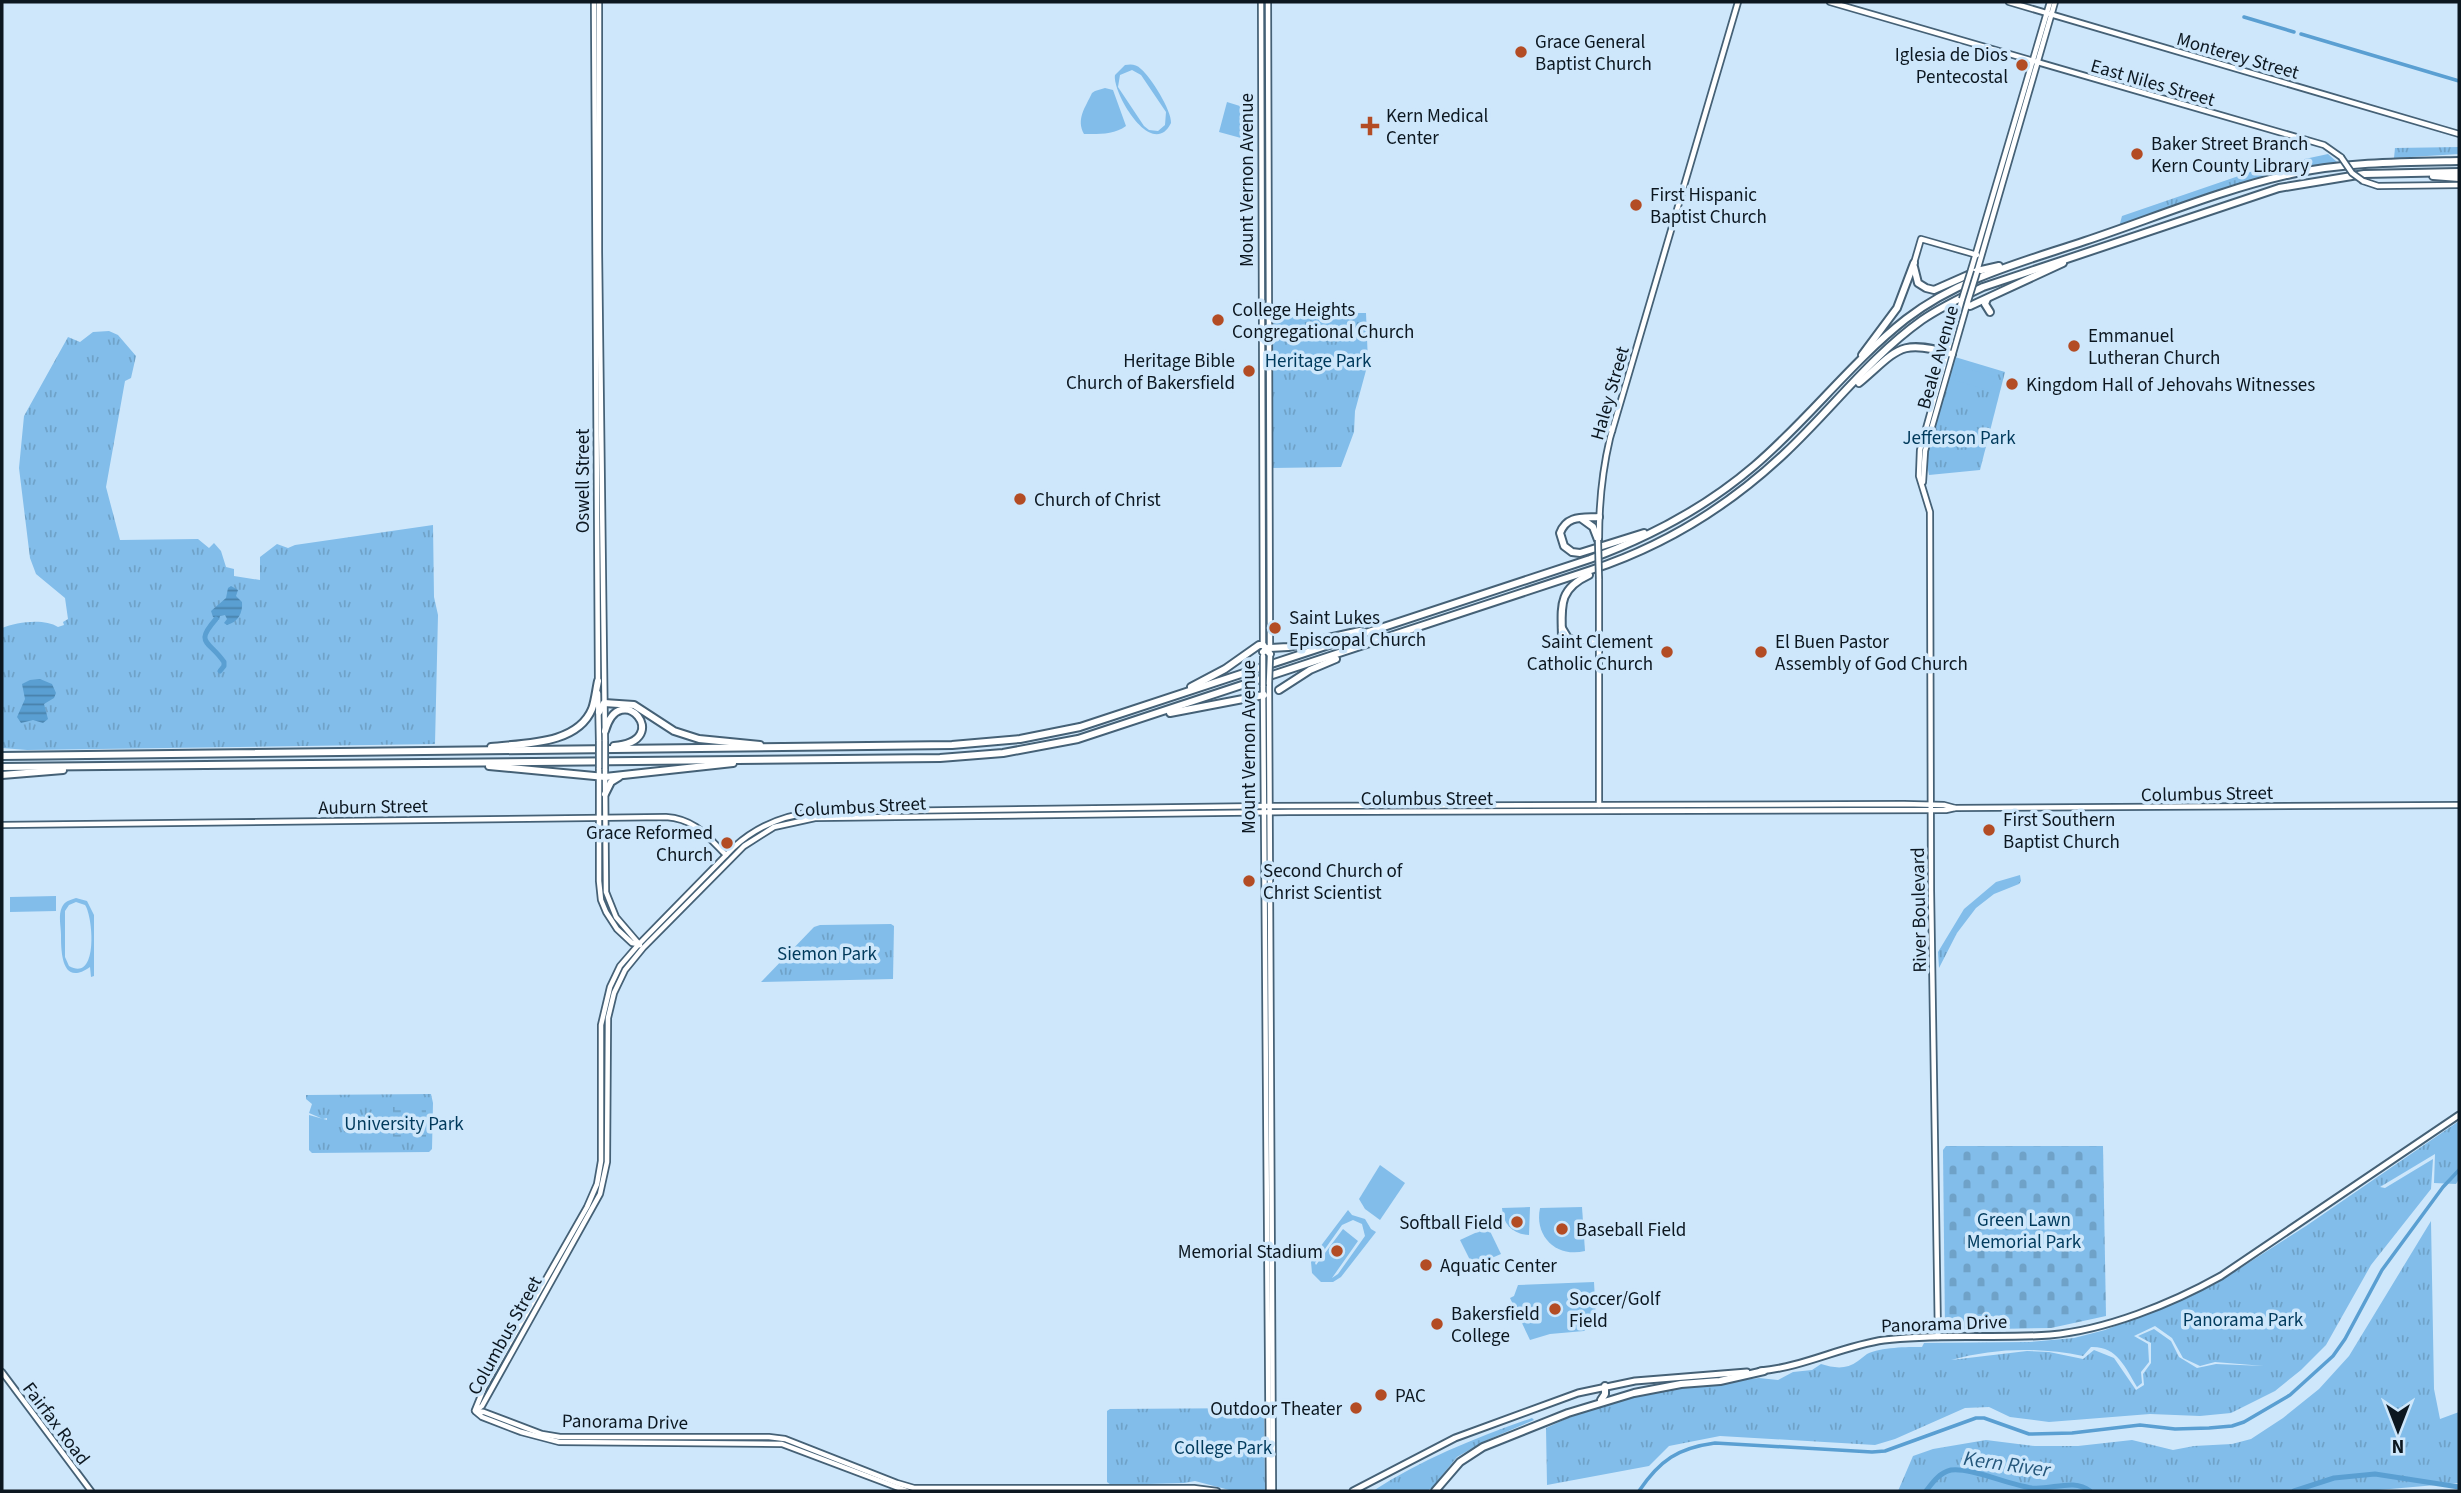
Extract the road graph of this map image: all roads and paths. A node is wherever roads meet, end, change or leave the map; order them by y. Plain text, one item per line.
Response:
1 (597, 2) edge
2 (1261, 2) edge
3 (1268, 2) edge
4 (1738, 2) edge
5 (1830, 2) edge
6 (2009, 2) edge
7 (2053, 2) edge
8 (2050, 11) junction
9 (2035, 62) junction
10 (2459, 134) edge
11 (2459, 159) edge
12 (2406, 172) junction
13 (2459, 172) edge
14 (2459, 178) edge
15 (2459, 185) edge
16 (594, 227) junction
17 (2089, 251) junction
18 (1978, 256) junction
19 (600, 259) junction
20 (2029, 260) junction
21 (1914, 263) junction
22 (595, 264) junction
23 (601, 293) junction
24 (1988, 298) junction
25 (1965, 303) junction
26 (1990, 312) dead end
27 (1950, 353) junction
28 (1263, 371) junction
29 (1270, 371) junction
30 (1838, 383) junction
31 (1836, 402) junction
32 (1599, 424) dead end
33 (1612, 431) junction
34 (1923, 483) joint
35 (1598, 517) junction
36 (1577, 518) junction
37 (1672, 522) junction
38 (1598, 540) junction
39 (1624, 558) junction
40 (1562, 626) junction
41 (1380, 628) junction
42 (1562, 641) dead end
43 (1575, 641) joint
44 (1599, 641) junction
45 (1364, 645) junction
46 (1266, 651) junction
47 (598, 681) junction
48 (1279, 690) joint
49 (1266, 694) junction
50 (604, 703) junction
51 (1156, 703) junction
52 (598, 712) junction
53 (1140, 719) junction
54 (605, 731) junction
55 (602, 741) junction
56 (779, 748) junction
57 (542, 750) junction
58 (456, 752) junction
59 (2, 753) edge
60 (1267, 755) junction
61 (760, 759) junction
62 (459, 764) junction
63 (144, 766) junction
64 (2, 767) edge
65 (2, 775) edge
66 (626, 775) junction
67 (602, 777) junction
68 (605, 794) junction
69 (1599, 805) junction
70 (2459, 805) edge
71 (1342, 806) junction
72 (1931, 807) junction
73 (1487, 808) junction
74 (1561, 808) junction
75 (1266, 809) junction
76 (1315, 812) junction
77 (599, 817) junction
78 (605, 817) junction
79 (2, 825) edge
80 (728, 857) junction
81 (641, 946) junction
82 (2459, 1115) edge
83 (1938, 1337) junction
84 (1764, 1371) junction
85 (2, 1372) edge
86 (1605, 1386) junction
87 (1597, 1403) junction
88 (475, 1411) junction
89 (91, 1491) edge
90 (907, 1491) edge
91 (1217, 1491) edge
92 (1271, 1491) edge
93 (1354, 1491) edge
94 (1435, 1491) edge

1 - 16 main road, Oswell Street
1 - 19 main road, Oswell Street
2 - 28 main road, Mount Vernon Avenue
3 - 29 main road, Mount Vernon Avenue
4 - 33 main road, Haley Street
5 - 9 main road, East Niles Street
6 - 8 main road, Monterey Street
7 - 8 main road, Beale Avenue
8 - 9 main road, Beale Avenue
8 - 10 main road, Monterey Street
9 - 15 main road, East Niles Street, bridge
9 - 18 main road, Beale Avenue
11 - 20 highway
12 - 13 highway
12 - 14 highway
12 - 17 highway
16 - 19 main road
16 - 22 main road, Oswell Street
17 - 24 highway
17 - 31 highway
18 - 21 main road
18 - 25 main road, Beale Avenue, bridge
19 - 23 main road, Oswell Street
20 - 21 highway
20 - 30 highway
21 - 30 highway
22 - 23 main road
22 - 47 main road, Oswell Street
23 - 50 main road, Oswell Street
24 - 25 highway
24 - 26 highway
25 - 27 main road, Beale Avenue
27 - 31 highway
27 - 34 main road, Beale Avenue
28 - 29 main road
28 - 46 main road, Mount Vernon Avenue
29 - 46 main road, Mount Vernon Avenue
30 - 37 highway
31 - 39 highway
32 - 33 main road
33 - 35 main road, Haley Street
34 - 72 main road, River Boulevard
35 - 36 highway
35 - 38 main road, Haley Street
36 - 37 highway
36 - 38 highway
37 - 41 highway
38 - 44 main road, Haley Street, bridge
39 - 40 highway
39 - 45 highway
40 - 42 highway
40 - 43 highway
41 - 46 highway
41 - 51 highway
43 - 44 main road
44 - 69 main road, Haley Street
45 - 48 highway
45 - 53 highway
46 - 49 main road, Mount Vernon Avenue, bridge
46 - 51 highway
47 - 52 main road, Oswell Street
47 - 58 highway
48 - 49 main road
49 - 53 highway
49 - 60 main road, Mount Vernon Avenue
49 - 60 main road, Mount Vernon Avenue
50 - 52 highway
50 - 54 main road, Oswell Street
50 - 56 highway
51 - 56 highway
52 - 55 main road, Oswell Street
53 - 61 highway
54 - 55 main road, Oswell Street
54 - 57 highway
55 - 67 main road, Oswell Street, bridge
56 - 57 highway
57 - 58 highway
58 - 59 highway
60 - 75 main road, Mount Vernon Avenue
60 - 75 main road, Mount Vernon Avenue
61 - 62 highway
61 - 66 highway
62 - 63 highway
62 - 67 highway
63 - 64 highway
63 - 65 highway
66 - 67 highway
66 - 68 highway
67 - 68 main road, Oswell Street
67 - 77 main road, Oswell Street
68 - 78 main road, Oswell Street
69 - 72 main road, Columbus Street
69 - 74 main road, Columbus Street
70 - 72 main road, Columbus Street
71 - 73 main road, Columbus Street
71 - 75 main road, Columbus Street
71 - 76 main road
72 - 74 main road, Columbus Street
72 - 83 main road, River Boulevard
73 - 74 main road, Columbus Street
73 - 76 main road, Columbus Street
75 - 76 main road, Columbus Street
75 - 80 main road, Columbus Street
75 - 92 main road, Mount Vernon Avenue
77 - 78 main road, Auburn Street
77 - 79 main road, Auburn Street
77 - 81 main road, Oswell Street
78 - 80 main road, Auburn Street
78 - 81 main road, Oswell Street
80 - 81 main road, Columbus Street
81 - 88 main road, Columbus Street
82 - 83 main road, Panorama Drive
83 - 84 main road, Panorama Drive
84 - 86 main road, Panorama Drive
84 - 87 highway
85 - 89 main road, Fairfax Road
86 - 87 highway
86 - 93 main road, Panorama Drive
87 - 94 highway
88 - 90 main road, Panorama Drive
88 - 91 main road, Panorama Drive

